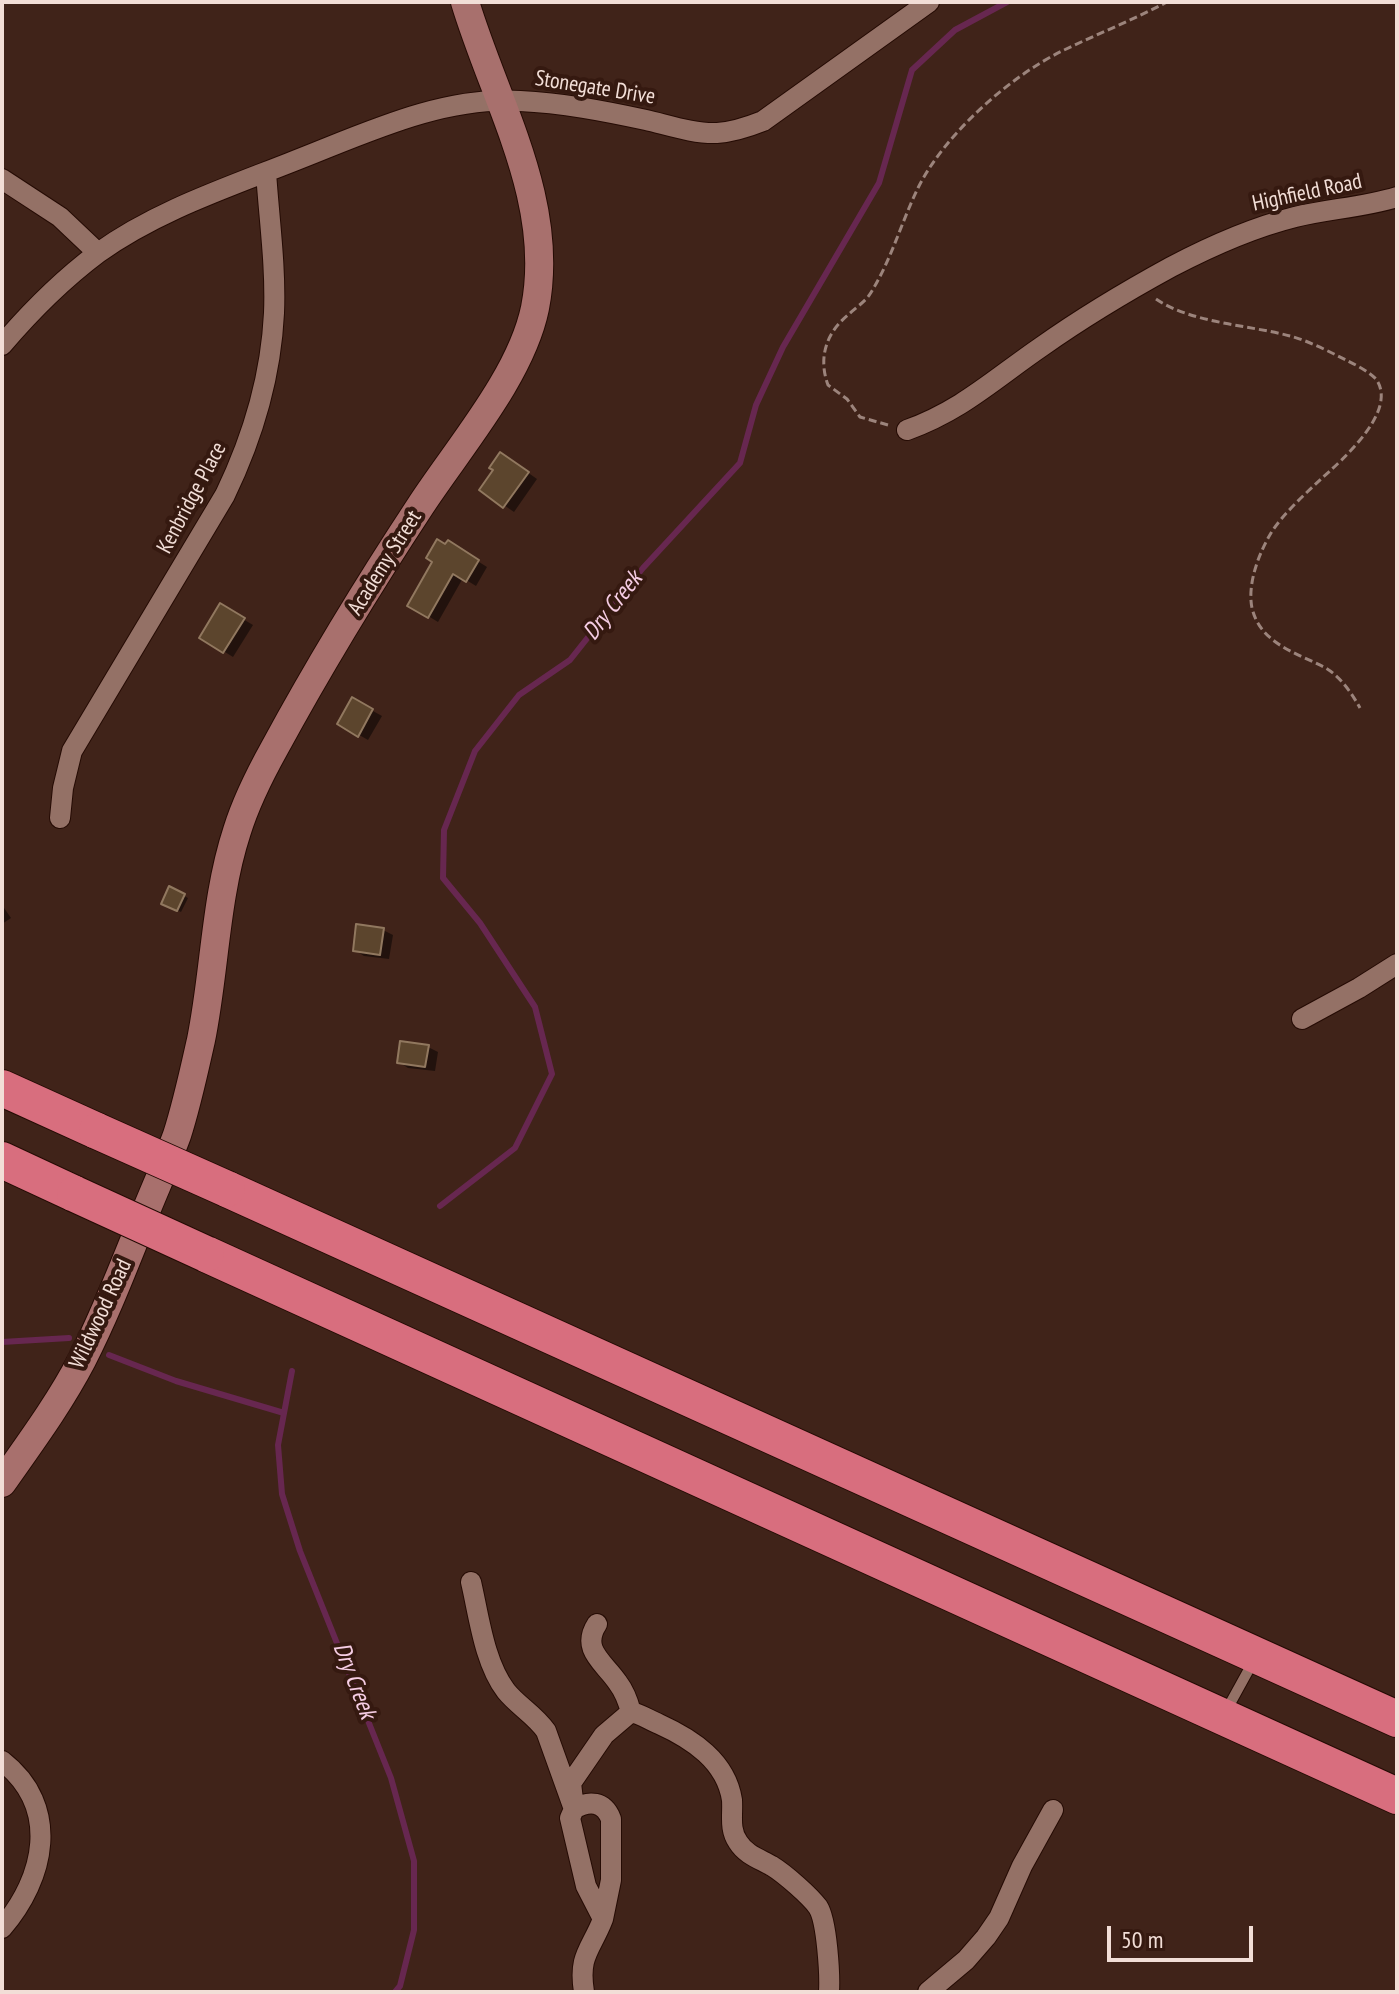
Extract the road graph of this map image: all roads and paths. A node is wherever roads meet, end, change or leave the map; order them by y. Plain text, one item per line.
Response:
1 (465, 2) edge
2 (929, 2) edge
3 (1167, 2) edge
4 (501, 101) junction
5 (266, 172) junction
6 (2, 179) edge
7 (1397, 197) edge
8 (98, 253) junction
9 (1144, 283) junction
10 (2, 345) edge
11 (907, 430) joint
12 (1360, 708) dead end
13 (60, 818) dead end
14 (1397, 964) edge
15 (1302, 1019) dead end
16 (2, 1088) edge
17 (177, 1134) joint
18 (2, 1160) edge
19 (3, 1480) edge
20 (471, 1582) dead end
21 (597, 1624) dead end
22 (1257, 1656) junction
23 (631, 1712) junction
24 (1223, 1717) junction
25 (1397, 1719) edge
26 (2, 1761) edge
27 (1397, 1796) edge
28 (574, 1809) junction
29 (1053, 1810) dead end
30 (603, 1919) junction
31 (2, 1928) edge
32 (584, 1992) edge
33 (829, 1992) edge
34 (928, 1992) edge

1 - 4 street, Academy Street
2 - 4 street, Stonegate Drive
3 - 11 path
4 - 5 street, Stonegate Drive
4 - 17 street, Academy Street
5 - 8 street, Stonegate Drive
5 - 13 street, Kenbridge Place
6 - 8 street
7 - 9 street, Highfield Road
8 - 10 street, Stonegate Drive
9 - 11 street, Highfield Road
9 - 12 path
14 - 15 street
16 - 22 highway, bridge
17 - 19 street, Wildwood Road
18 - 24 highway, bridge
20 - 28 street
21 - 23 street
22 - 24 lane
22 - 25 highway
23 - 28 street
23 - 33 street
24 - 27 highway
26 - 31 street
28 - 30 street
28 - 30 street
29 - 34 street
30 - 32 street

